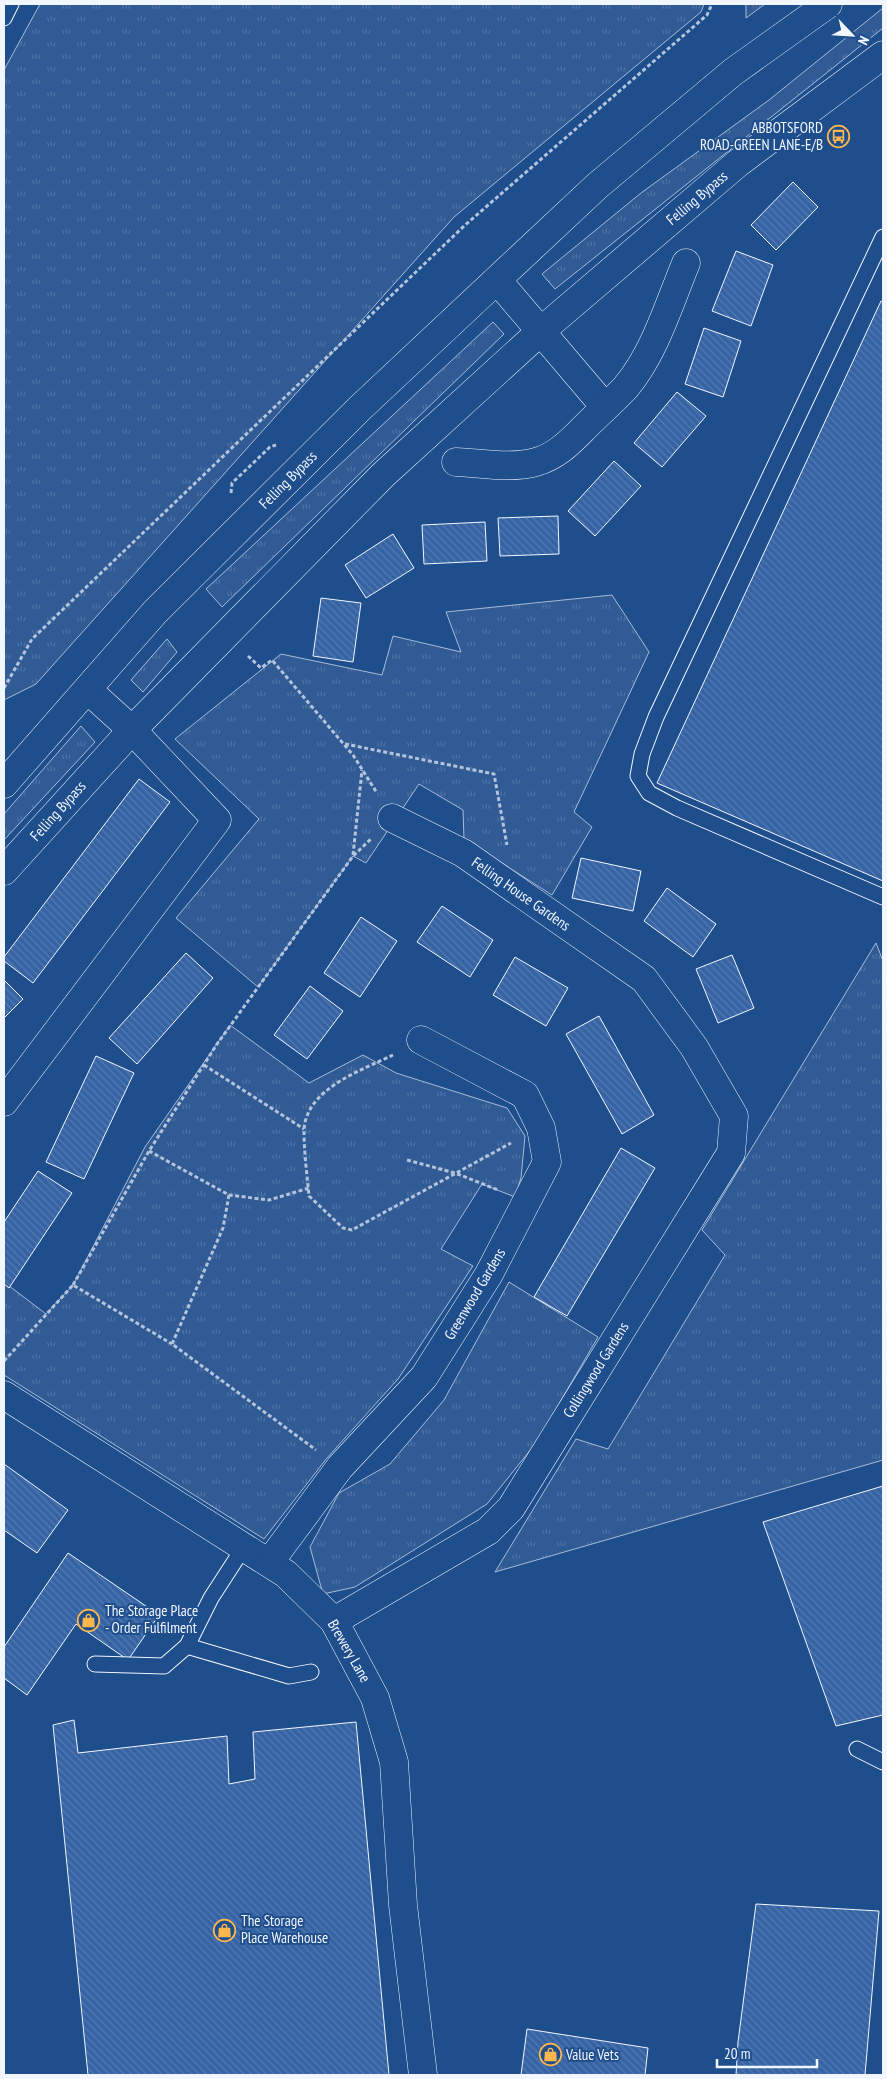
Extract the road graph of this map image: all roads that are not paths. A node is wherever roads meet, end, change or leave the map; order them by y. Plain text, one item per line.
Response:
1 (11, 4) edge
2 (828, 4) edge
3 (4, 18) edge
4 (883, 55) edge
5 (883, 238) edge
6 (686, 263) dead end
7 (497, 280) junction
8 (541, 331) junction
9 (605, 407) junction
10 (456, 462) dead end
11 (88, 690) junction
12 (132, 730) junction
13 (4, 784) edge
14 (392, 818) road end
15 (4, 871) edge
16 (883, 897) edge
17 (421, 1040) road end
18 (694, 1047) joint
19 (4, 1102) edge
20 (4, 1395) edge
21 (244, 1546) junction
22 (269, 1562) junction
23 (334, 1621) junction
24 (187, 1646) junction
25 (94, 1664) dead end
26 (311, 1672) dead end
27 (857, 1749) dead end
28 (883, 1762) edge
29 (423, 2075) edge

1 - 3 lane
2 - 7 main road, Felling Bypass
4 - 8 main road, Felling Bypass
5 - 16 lane
6 - 9 main road
7 - 8 main road
7 - 11 main road, Felling Bypass
8 - 9 main road
8 - 12 main road, Felling Bypass
9 - 10 main road
11 - 12 main road
11 - 13 main road, Felling Bypass
12 - 15 main road, Felling Bypass
12 - 19 main road
14 - 18 main road, Felling House Gardens
17 - 22 main road, Greenwood Gardens
18 - 23 main road, Collingwood Gardens
20 - 21 main road, Brewery Lane
21 - 22 main road, Brewery Lane
21 - 24 lane
22 - 23 main road, Brewery Lane
23 - 29 main road, Brewery Lane
24 - 25 lane
24 - 26 lane
27 - 28 lane

